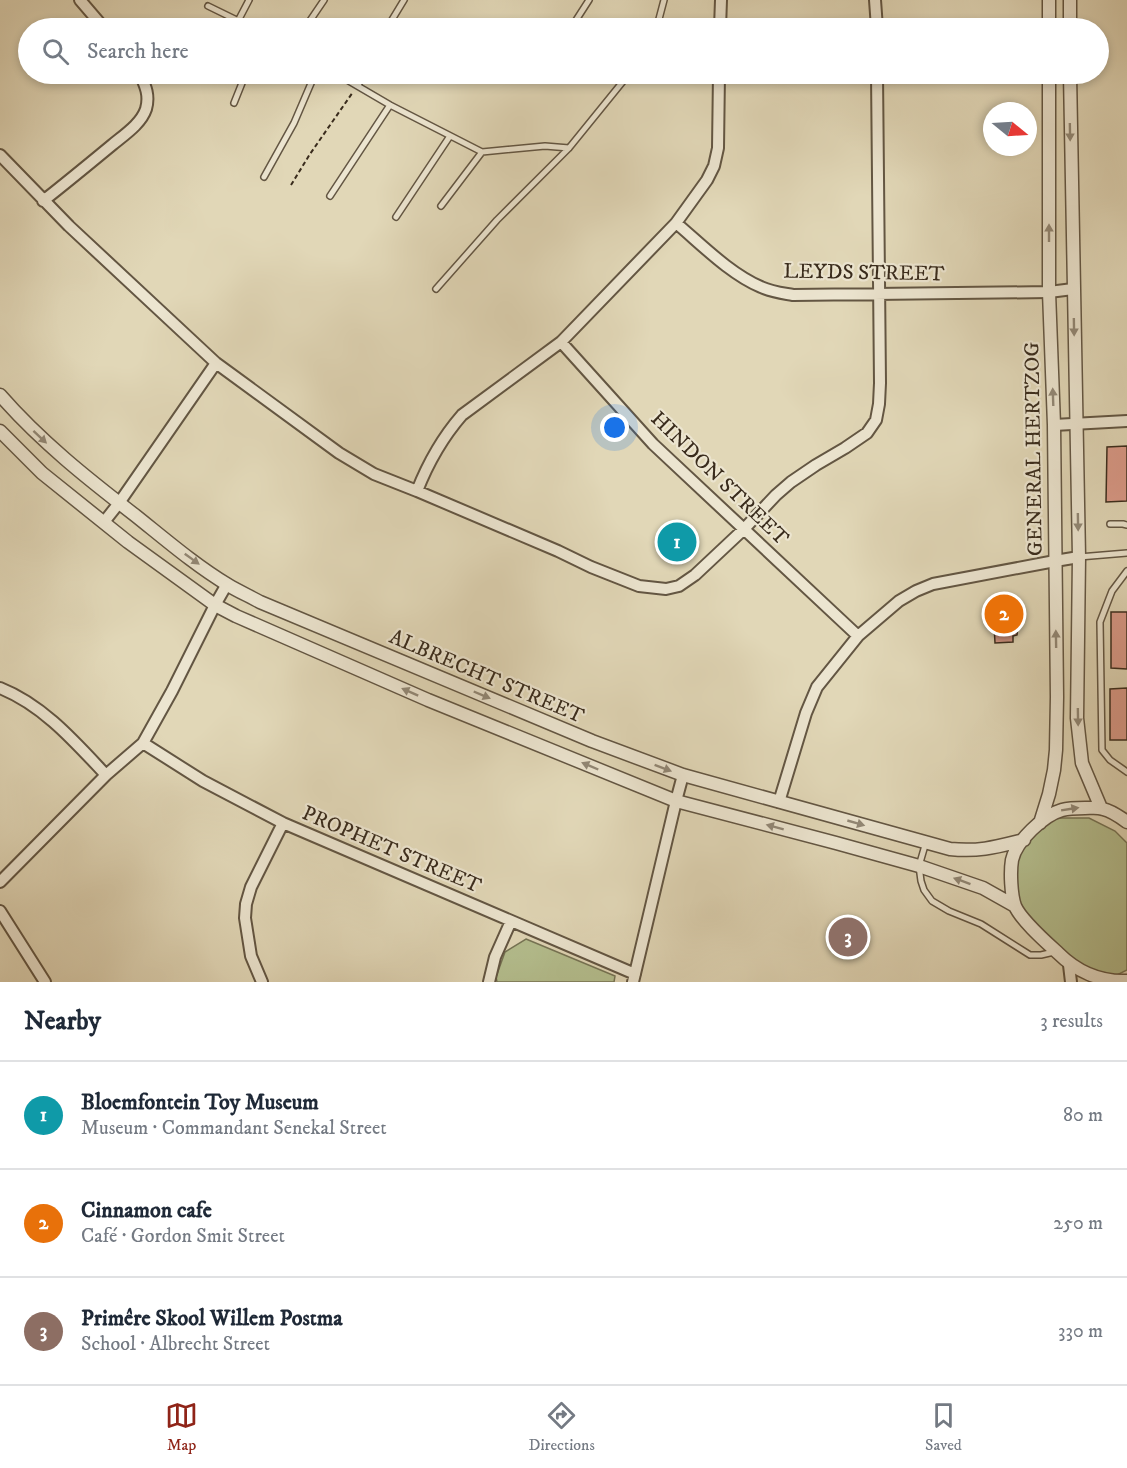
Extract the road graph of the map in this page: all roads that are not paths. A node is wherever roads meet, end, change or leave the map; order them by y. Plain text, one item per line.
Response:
1 (80, 0) edge
2 (249, 0) edge
3 (324, 0) edge
4 (404, 0) edge
5 (589, 0) edge
6 (664, 0) edge
7 (722, 0) edge
8 (875, 0) edge
9 (1049, 0) edge
10 (1070, 0) edge
11 (207, 6) dead end
12 (95, 18) edge
13 (232, 18) edge
14 (240, 18) edge
15 (312, 18) edge
16 (393, 18) edge
17 (577, 18) edge
18 (659, 18) edge
19 (721, 18) edge
20 (876, 18) edge
21 (1049, 18) edge
22 (1070, 18) edge
23 (145, 84) edge
24 (242, 84) edge
25 (311, 84) edge
26 (621, 84) edge
27 (719, 84) edge
28 (877, 84) edge
29 (1050, 84) edge
30 (1070, 84) edge
31 (358, 85) edge
32 (234, 103) dead end
33 (390, 105) junction
34 (450, 136) junction
35 (569, 148) junction
36 (482, 152) junction
37 (0, 155) edge
38 (264, 177) dead end
39 (330, 196) dead end
40 (43, 201) junction
41 (441, 206) dead end
42 (396, 217) dead end
43 (676, 223) junction
44 (436, 289) dead end
45 (1073, 289) junction
46 (1049, 292) junction
47 (879, 293) junction
48 (561, 342) junction
49 (216, 363) junction
50 (0, 394) edge
51 (1127, 421) edge
52 (1076, 424) junction
53 (1054, 425) junction
54 (0, 431) edge
55 (417, 491) junction
56 (119, 503) junction
57 (104, 522) junction
58 (1110, 524) dead end
59 (1127, 525) edge
60 (744, 529) junction
61 (1127, 553) edge
62 (1079, 557) junction
63 (1055, 561) junction
64 (1127, 571) edge
65 (227, 585) junction
66 (215, 605) junction
67 (858, 636) junction
68 (0, 681) edge
69 (5, 690) edge
70 (142, 743) junction
71 (1127, 772) edge
72 (106, 775) junction
73 (683, 775) junction
74 (676, 801) junction
75 (779, 802) junction
76 (1101, 808) junction
77 (1127, 822) edge
78 (283, 823) junction
79 (1040, 823) junction
80 (1024, 840) junction
81 (926, 843) junction
82 (919, 866) junction
83 (0, 882) edge
84 (1015, 906) junction
85 (0, 911) edge
86 (511, 921) junction
87 (1056, 951) junction
88 (1070, 964) junction
89 (634, 978) edge
90 (1100, 981) edge
91 (1127, 981) edge
92 (45, 982) edge
93 (262, 982) edge
94 (489, 982) edge
95 (1071, 982) edge

1 - 12 street
2 - 14 lane
3 - 15 lane
4 - 16 lane
5 - 17 lane
6 - 18 lane
7 - 19 street
8 - 20 street
9 - 21 street
10 - 22 street
11 - 13 lane
23 - 40 street
24 - 32 lane
25 - 38 lane
26 - 35 lane
27 - 43 street
28 - 47 street
46 -> 29 street, GENERAL HERTZOG
30 -> 45 street, GENERAL HERTZOG
31 - 33 lane
33 - 34 lane
33 - 39 lane
34 - 36 lane
34 - 42 lane
35 - 36 lane
35 - 44 lane
36 - 41 lane
37 - 40 street
40 - 49 street
43 - 47 street, LEYDS STREET
43 - 48 street
45 - 46 street, LEYDS STREET
45 -> 52 street, GENERAL HERTZOG
46 - 47 street, LEYDS STREET
53 -> 46 street, GENERAL HERTZOG
47 - 60 street
48 - 55 street
48 - 60 street, HINDON STREET
49 - 55 street
49 - 56 street
50 -> 56 street, ALBRECHT STREET
51 - 52 street
52 - 53 street
52 -> 62 street, GENERAL HERTZOG
53 - 63 street, GENERAL HERTZOG
54 - 57 street, ALBRECHT STREET
55 - 60 street
56 - 57 street
56 -> 65 street, ALBRECHT STREET
57 - 66 street, ALBRECHT STREET
58 - 59 lane
60 - 67 street, HINDON STREET
61 - 62 lane
62 - 63 street
62 -> 76 street, GENERAL HERTZOG
63 - 67 street
79 -> 63 street, GENERAL HERTZOG
64 - 71 lane
65 - 66 street
65 -> 73 street, ALBRECHT STREET
66 - 70 street
74 -> 66 street, ALBRECHT STREET
67 - 75 street
68 - 69 street
69 - 72 street
70 - 72 street
70 - 78 street, PROPHET STREET
72 - 83 street
73 - 74 street
73 - 75 street, ALBRECHT STREET
82 -> 74 street, ALBRECHT STREET
74 - 89 street
75 -> 81 street, ALBRECHT STREET
76 - 77 street
79 -> 76 street
78 - 86 street, PROPHET STREET
78 - 93 street
79 - 80 street
80 - 81 street, ALBRECHT STREET
80 - 84 street
81 - 82 lane
84 -> 82 street, ALBRECHT STREET
82 - 87 lane
84 - 87 street
85 - 92 street
86 - 89 street, PROPHET STREET
86 - 94 street
87 - 88 street
88 - 90 street
88 - 95 street
90 - 91 street

